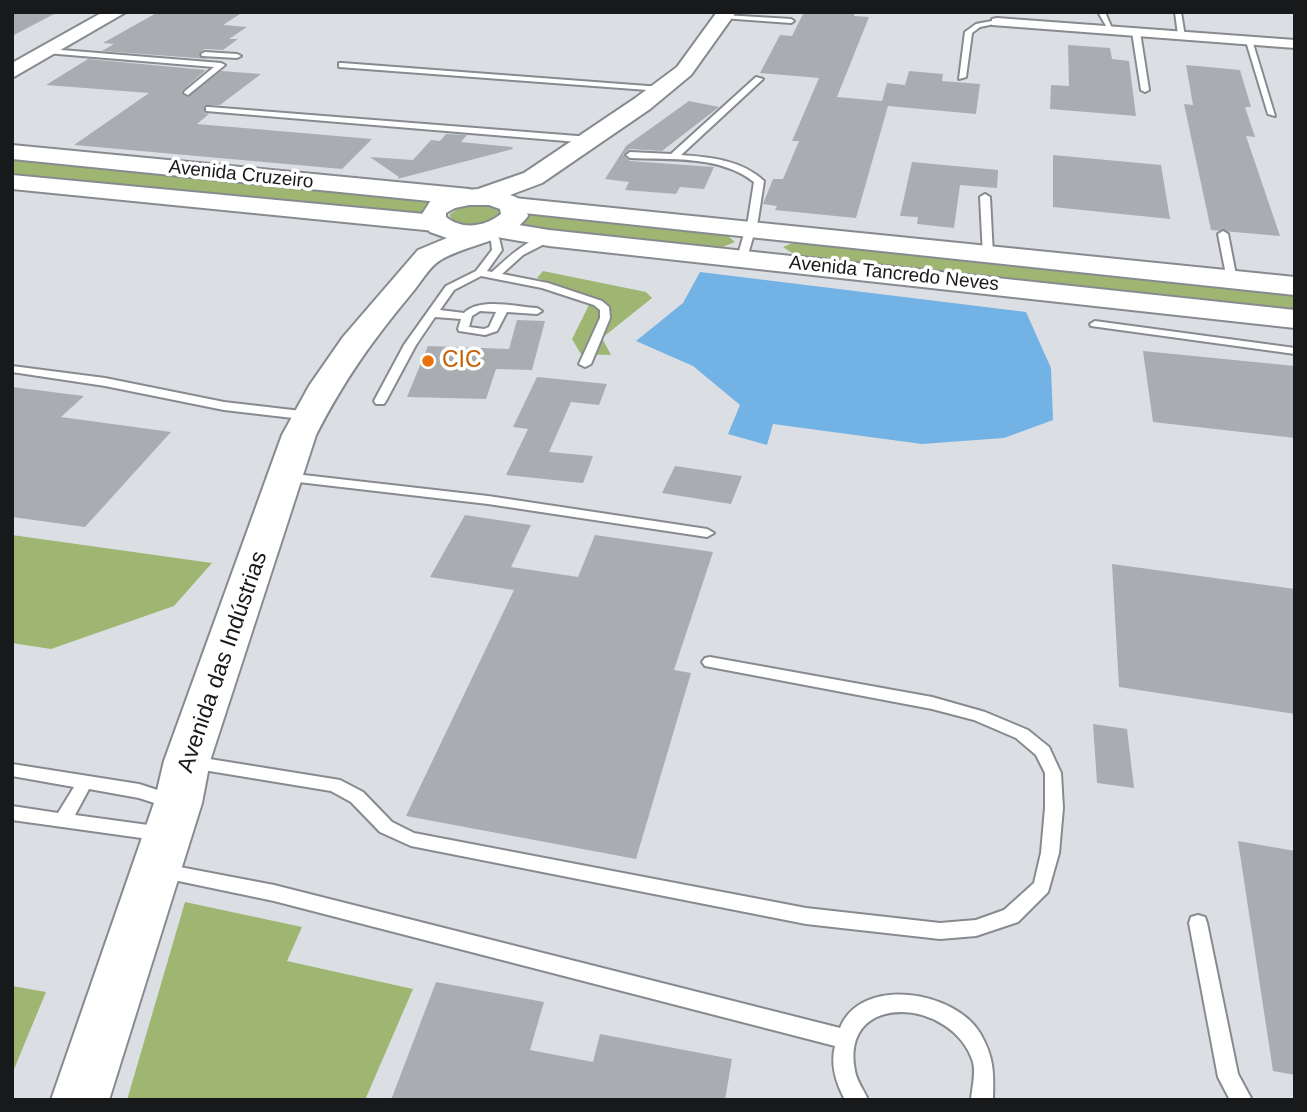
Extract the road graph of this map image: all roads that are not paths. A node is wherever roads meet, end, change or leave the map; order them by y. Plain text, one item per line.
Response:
1 (117, 12) edge
2 (1101, 12) edge
3 (1178, 12) edge
4 (726, 15) edge
5 (791, 21) dead end
6 (996, 22) joint
7 (1111, 30) junction
8 (1136, 32) junction
9 (1182, 35) junction
10 (1248, 40) junction
11 (1295, 44) edge
12 (55, 48) junction
13 (237, 56) dead end
14 (342, 65) dead end
15 (12, 72) edge
16 (962, 77) dead end
17 (759, 79) dead end
18 (661, 89) junction
19 (1145, 90) dead end
20 (188, 93) dead end
21 (209, 109) dead end
22 (1272, 114) dead end
23 (590, 141) junction
24 (12, 152) edge
25 (630, 155) dead end
26 (672, 158) junction
27 (533, 178) junction
28 (12, 182) edge
29 (475, 197) junction
30 (985, 197) dead end
31 (513, 205) junction
32 (752, 230) junction
33 (488, 231) junction
34 (1223, 234) dead end
35 (434, 235) junction
36 (549, 238) junction
37 (988, 254) junction
38 (742, 257) junction
39 (480, 273) junction
40 (494, 276) junction
41 (1232, 280) junction
42 (1295, 286) edge
43 (503, 309) junction
44 (537, 311) dead end
45 (432, 313) junction
46 (467, 316) junction
47 (1295, 319) edge
48 (1096, 324) dead end
49 (1295, 351) edge
50 (585, 364) dead end
51 (12, 369) edge
52 (380, 401) dead end
53 (310, 416) junction
54 (286, 477) junction
55 (707, 533) dead end
56 (709, 662) dead end
57 (187, 761) junction
58 (12, 770) edge
59 (85, 782) junction
60 (12, 813) edge
61 (63, 820) junction
62 (167, 836) junction
63 (1198, 923) dead end
64 (846, 1039) junction
65 (80, 1100) edge
66 (858, 1100) edge
67 (982, 1100) edge
68 (1242, 1100) edge

1 - 12 main road
2 - 7 lane
3 - 9 lane
4 - 5 lane
4 - 18 main road
6 - 7 street
6 - 16 lane
7 - 8 street
8 - 9 street
8 - 19 lane
9 - 10 street
10 - 11 street
10 - 22 lane
12 - 13 lane
12 - 15 main road
12 - 20 lane
14 - 18 lane
17 - 26 lane
18 - 23 main road
21 - 23 lane
23 - 27 main road
24 - 29 main road, Avenida Cruzeiro
25 - 26 lane
26 - 32 lane
27 - 29 main road
27 - 31 main road
28 - 35 main road, Avenida Cruzeiro
29 - 31 main road, Avenida Cruzeiro
29 - 35 main road, Avenida das Indústrias
30 - 37 lane
31 - 32 main road, Avenida Tancredo Neves
31 - 33 main road
32 - 37 main road, Avenida Tancredo Neves
32 - 38 lane
33 - 35 main road
33 - 36 main road, Avenida Tancredo Neves
33 - 39 lane
34 - 41 lane
35 - 53 main road, Avenida das Indústrias
36 - 38 main road, Avenida Tancredo Neves
36 - 40 lane
37 - 41 main road, Avenida Tancredo Neves
38 - 47 main road, Avenida Tancredo Neves
39 - 40 lane
39 - 45 lane
40 - 50 lane
41 - 42 main road, Avenida Tancredo Neves
43 - 44 lane
43 - 46 lane
43 - 46 lane
45 - 46 lane
45 - 52 lane
48 - 49 lane
51 - 53 lane
53 - 54 main road, Avenida das Indústrias
54 - 55 lane
54 - 57 main road, Avenida das Indústrias
56 - 57 lane
57 - 62 main road, Avenida das Indústrias
58 - 59 lane
59 - 61 lane
59 - 62 lane
60 - 61 lane
61 - 62 lane
62 - 64 lane
62 - 65 main road, Avenida das Indústrias
63 - 68 lane
64 - 66 lane
64 - 67 lane

